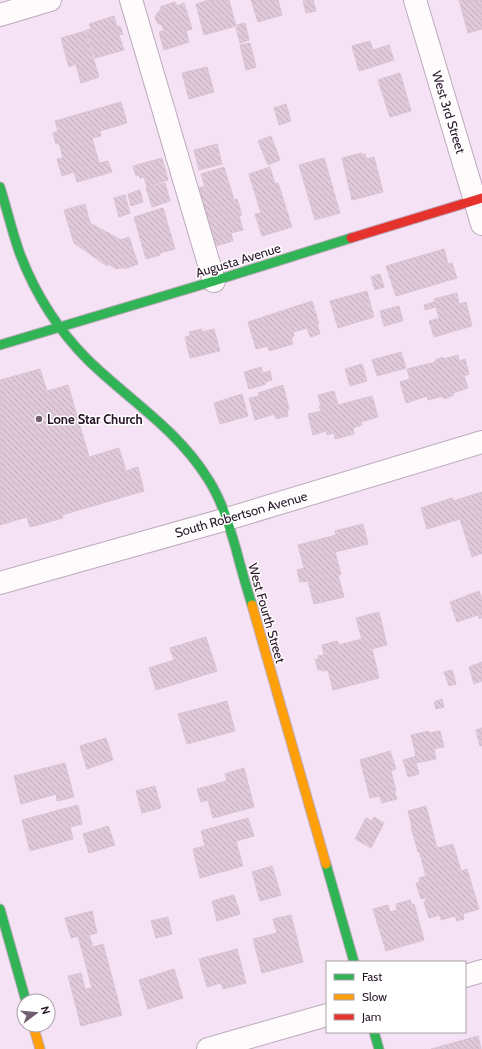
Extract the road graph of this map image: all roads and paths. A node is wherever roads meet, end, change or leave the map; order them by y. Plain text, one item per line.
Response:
1 (50, 0) edge
2 (132, 0) edge
3 (415, 0) edge
4 (0, 15) edge
5 (0, 186) edge
6 (479, 199) edge
7 (482, 224) edge
8 (214, 281) junction
9 (60, 327) junction
10 (0, 345) edge
11 (482, 442) edge
12 (227, 519) junction
13 (0, 583) edge
14 (0, 909) edge
15 (354, 961) edge
16 (482, 971) edge
17 (466, 976) edge
18 (24, 993) edge
19 (326, 1015) edge
20 (35, 1033) edge
21 (374, 1033) edge
22 (40, 1049) edge
23 (208, 1049) edge
24 (379, 1049) edge

1 - 4 street
2 - 8 street
3 - 6 street, West 3rd Street
5 - 9 main road, West Fourth Street
6 - 7 street, West 3rd Street
6 - 8 main road, Augusta Avenue
8 - 9 main road, Augusta Avenue
9 - 10 main road, Augusta Avenue
9 - 12 main road, West Fourth Street
11 - 12 street, South Robertson Avenue
12 - 13 street, South Robertson Avenue
12 - 15 main road, West Fourth Street
14 - 18 main road
16 - 17 street
19 - 23 street
20 - 22 main road
21 - 24 main road

